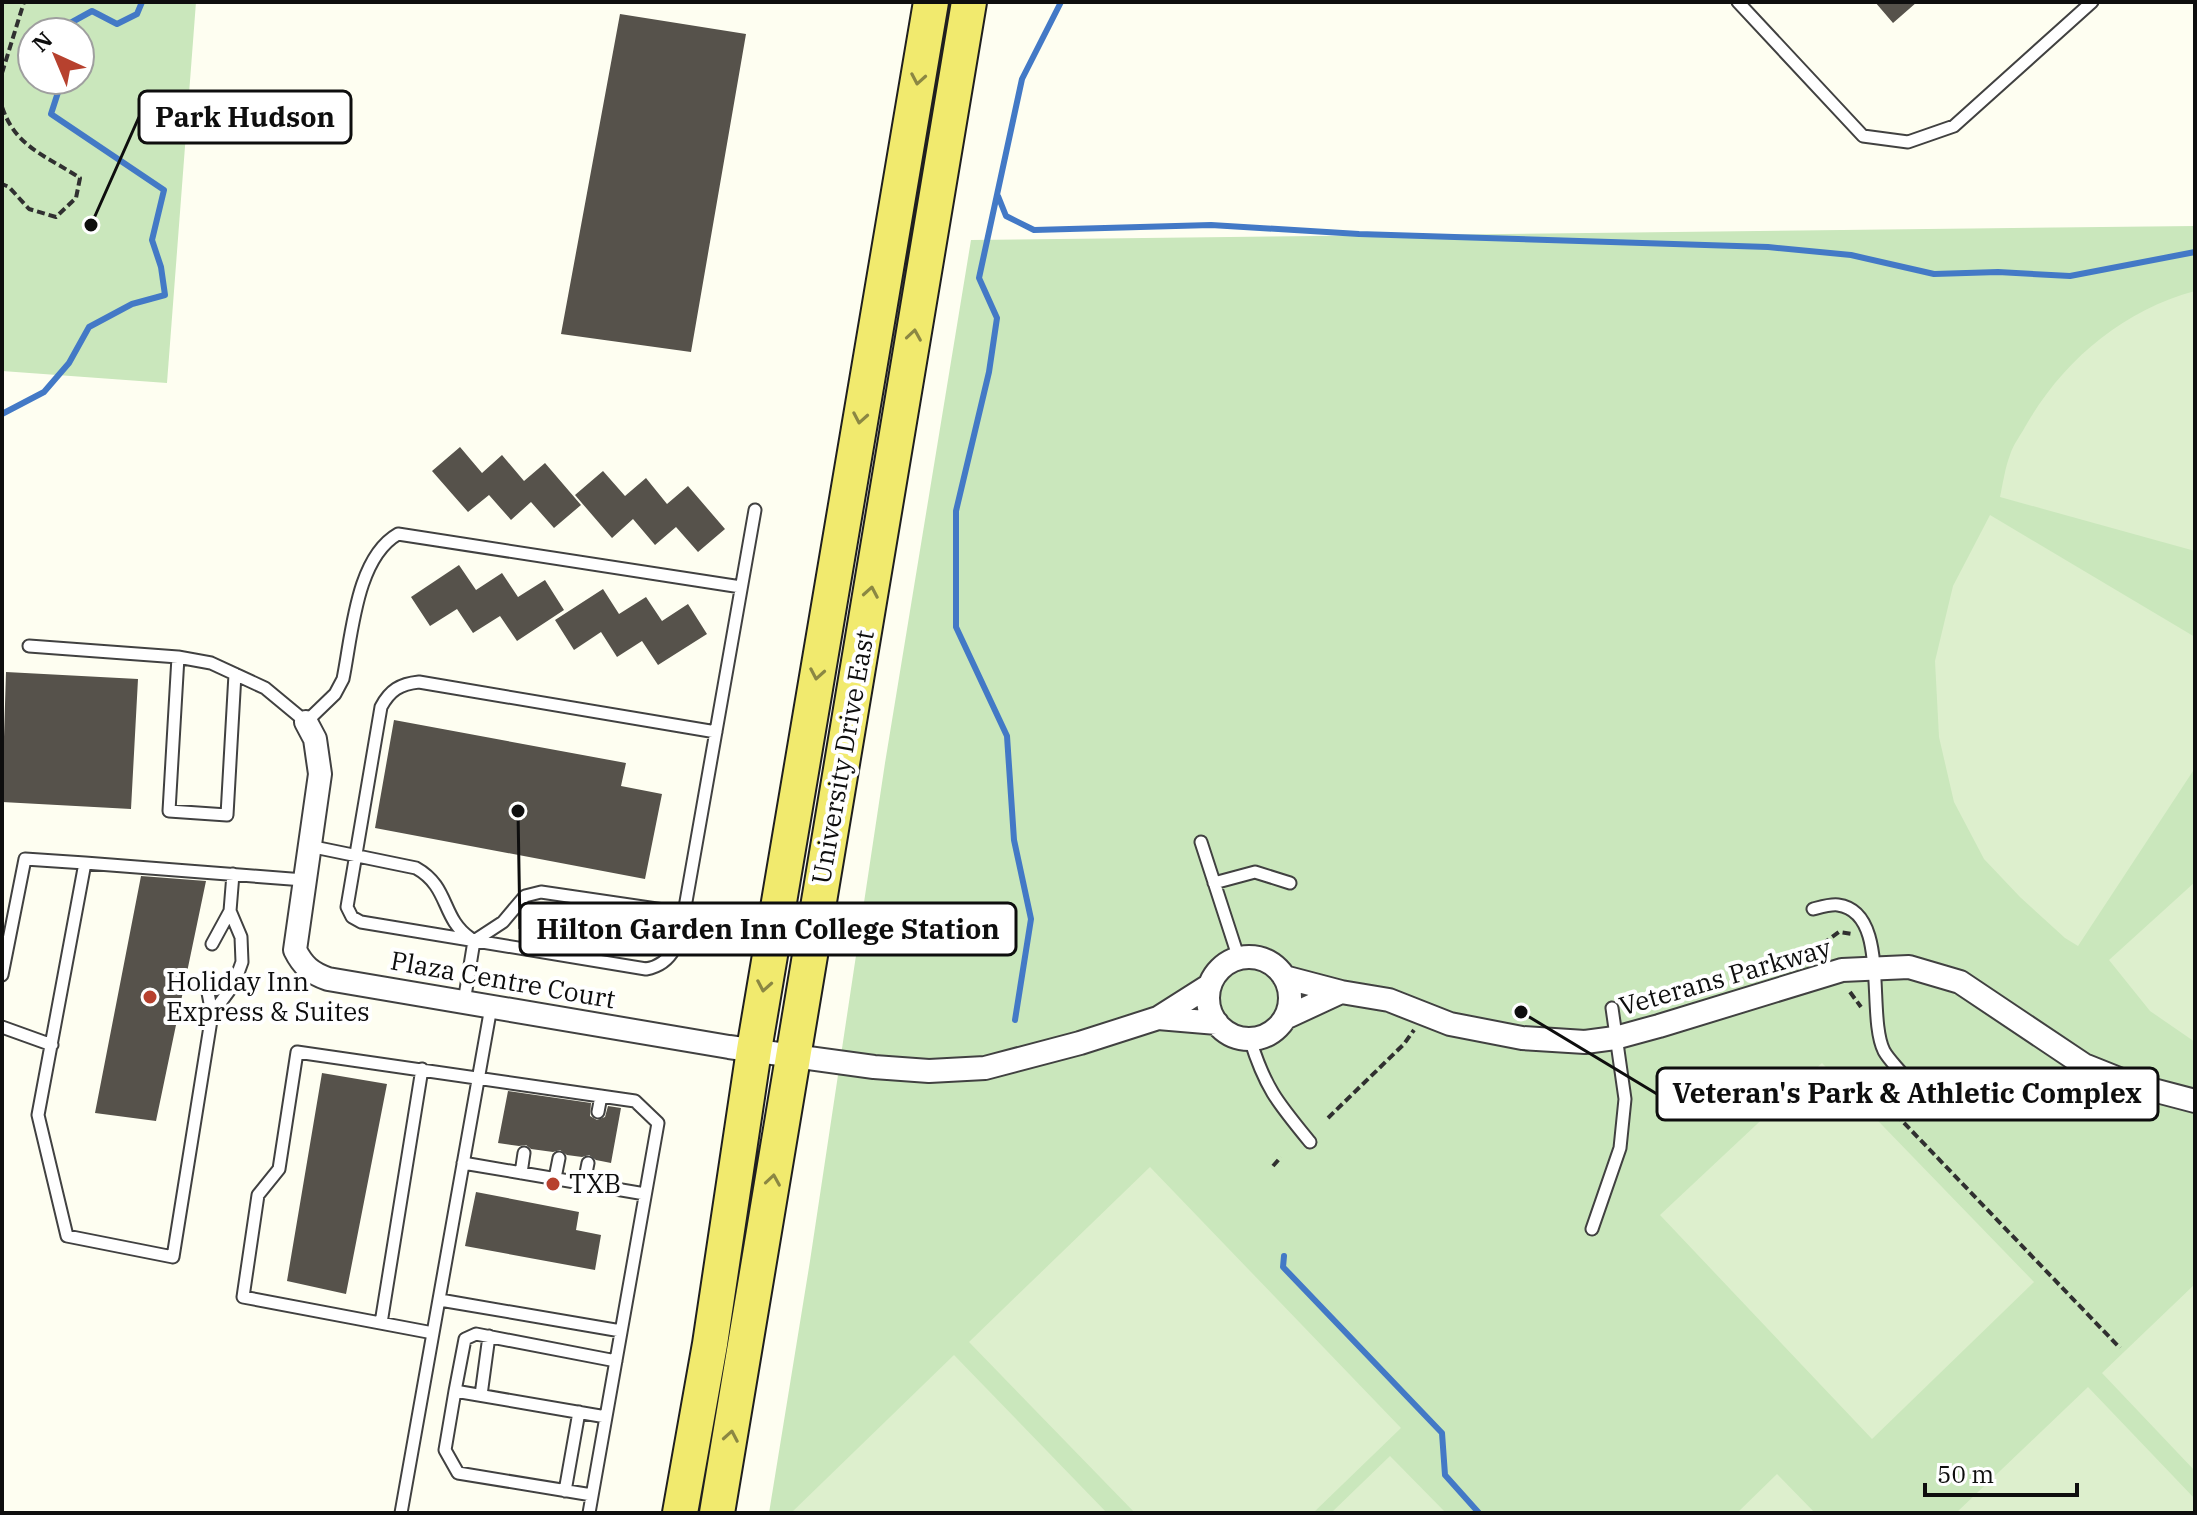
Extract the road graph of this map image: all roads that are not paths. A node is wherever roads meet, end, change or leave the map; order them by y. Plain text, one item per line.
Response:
1 (931, 2) edge
2 (969, 2) edge
3 (1738, 2) edge
4 (2092, 2) edge
5 (755, 510) dead end
6 (741, 587) junction
7 (29, 646) dead end
8 (178, 657) junction
9 (235, 674) junction
10 (306, 722) junction
11 (716, 732) junction
12 (1201, 842) dead end
13 (309, 846) junction
14 (356, 856) junction
15 (85, 863) junction
16 (233, 874) junction
17 (304, 880) junction
18 (1214, 883) junction
19 (1290, 883) dead end
20 (1813, 909) dead end
21 (230, 911) junction
22 (684, 913) junction
23 (474, 941) junction
24 (212, 944) dead end
25 (1239, 959) junction
26 (1875, 968) junction
27 (2, 975) edge
28 (1284, 977) junction
29 (206, 982) dead end
30 (1210, 985) junction
31 (1341, 992) junction
32 (464, 1002) junction
33 (491, 1007) junction
34 (1612, 1008) dead end
35 (212, 1014) junction
36 (1158, 1018) junction
37 (1285, 1018) junction
38 (1217, 1023) junction
39 (2, 1027) edge
40 (1615, 1038) junction
41 (1250, 1039) junction
42 (52, 1045) junction
43 (754, 1050) junction
44 (793, 1056) junction
45 (2084, 1065) junction
46 (422, 1069) junction
47 (1904, 1076) dead end
48 (478, 1077) junction
49 (537, 1086) junction
50 (570, 1091) junction
51 (601, 1096) junction
52 (2056, 1096) dead end
53 (534, 1101) dead end
54 (2195, 1101) edge
55 (567, 1107) dead end
56 (598, 1112) dead end
57 (1310, 1142) dead end
58 (524, 1153) dead end
59 (559, 1158) dead end
60 (463, 1163) junction
61 (588, 1163) dead end
62 (521, 1173) junction
63 (555, 1178) junction
64 (584, 1183) junction
65 (645, 1194) junction
66 (1592, 1229) dead end
67 (440, 1300) junction
68 (381, 1323) junction
69 (621, 1331) junction
70 (433, 1333) junction
71 (489, 1336) junction
72 (616, 1361) junction
73 (455, 1391) junction
74 (481, 1395) junction
75 (579, 1412) junction
76 (606, 1417) junction
77 (565, 1491) junction
78 (592, 1495) junction
79 (401, 1513) edge
80 (589, 1513) edge
81 (680, 1513) edge
82 (717, 1513) edge

1 -> 43 main road, University Drive East
44 -> 2 main road, University Drive East
3 - 4 lane
5 - 6 lane
6 - 10 lane
6 - 11 lane
7 - 8 lane
8 - 9 lane
8 - 9 lane
9 - 10 lane
10 - 13 street, Plaza Centre Court
11 - 14 lane
11 - 22 lane
12 - 18 lane
13 - 14 lane
13 - 17 street, Plaza Centre Court
14 - 23 lane
14 - 23 lane
15 - 16 lane
15 - 27 lane
15 - 42 lane
16 - 17 lane
16 - 21 lane
17 - 32 street, Plaza Centre Court
18 - 19 lane
18 - 25 lane
20 - 26 lane
21 - 24 lane
21 - 35 lane
22 - 23 lane
22 - 23 lane
23 - 32 lane
25 - 28 street
25 - 30 street
26 - 40 street, Veterans Parkway
26 - 45 street, Veterans Parkway
26 - 47 lane
28 - 31 street, Veterans Parkway
28 - 37 street
29 - 35 lane
30 - 36 street
30 - 38 street
31 - 37 street
31 - 40 street, Veterans Parkway
32 - 33 street, Plaza Centre Court
33 - 43 street, Plaza Centre Court
33 - 48 lane
34 - 40 lane
35 - 42 lane
36 - 38 street
36 - 44 street
37 - 41 street
38 - 41 street
39 - 42 lane
40 - 66 lane
41 - 57 lane
43 - 44 street, Plaza Centre Court
43 - 81 main road, University Drive East
82 -> 44 main road, University Drive East
45 - 52 lane
45 - 54 street, Veterans Parkway
46 - 48 lane
46 - 68 lane
46 - 68 lane
48 - 49 lane
48 - 60 lane
49 - 50 lane
49 - 53 lane
50 - 51 lane
50 - 55 lane
51 - 56 lane
51 - 65 lane
58 - 62 lane
59 - 63 lane
60 - 62 lane
60 - 67 lane
61 - 64 lane
62 - 63 lane
63 - 64 lane
64 - 65 lane
65 - 69 lane
67 - 69 lane
67 - 70 lane
68 - 70 lane
69 - 72 lane
70 - 79 lane
71 - 72 lane
71 - 73 lane
71 - 74 lane
72 - 76 lane
73 - 74 lane
73 - 77 lane
74 - 75 lane
75 - 76 lane
75 - 77 lane
76 - 78 lane
77 - 78 lane
78 - 80 lane

